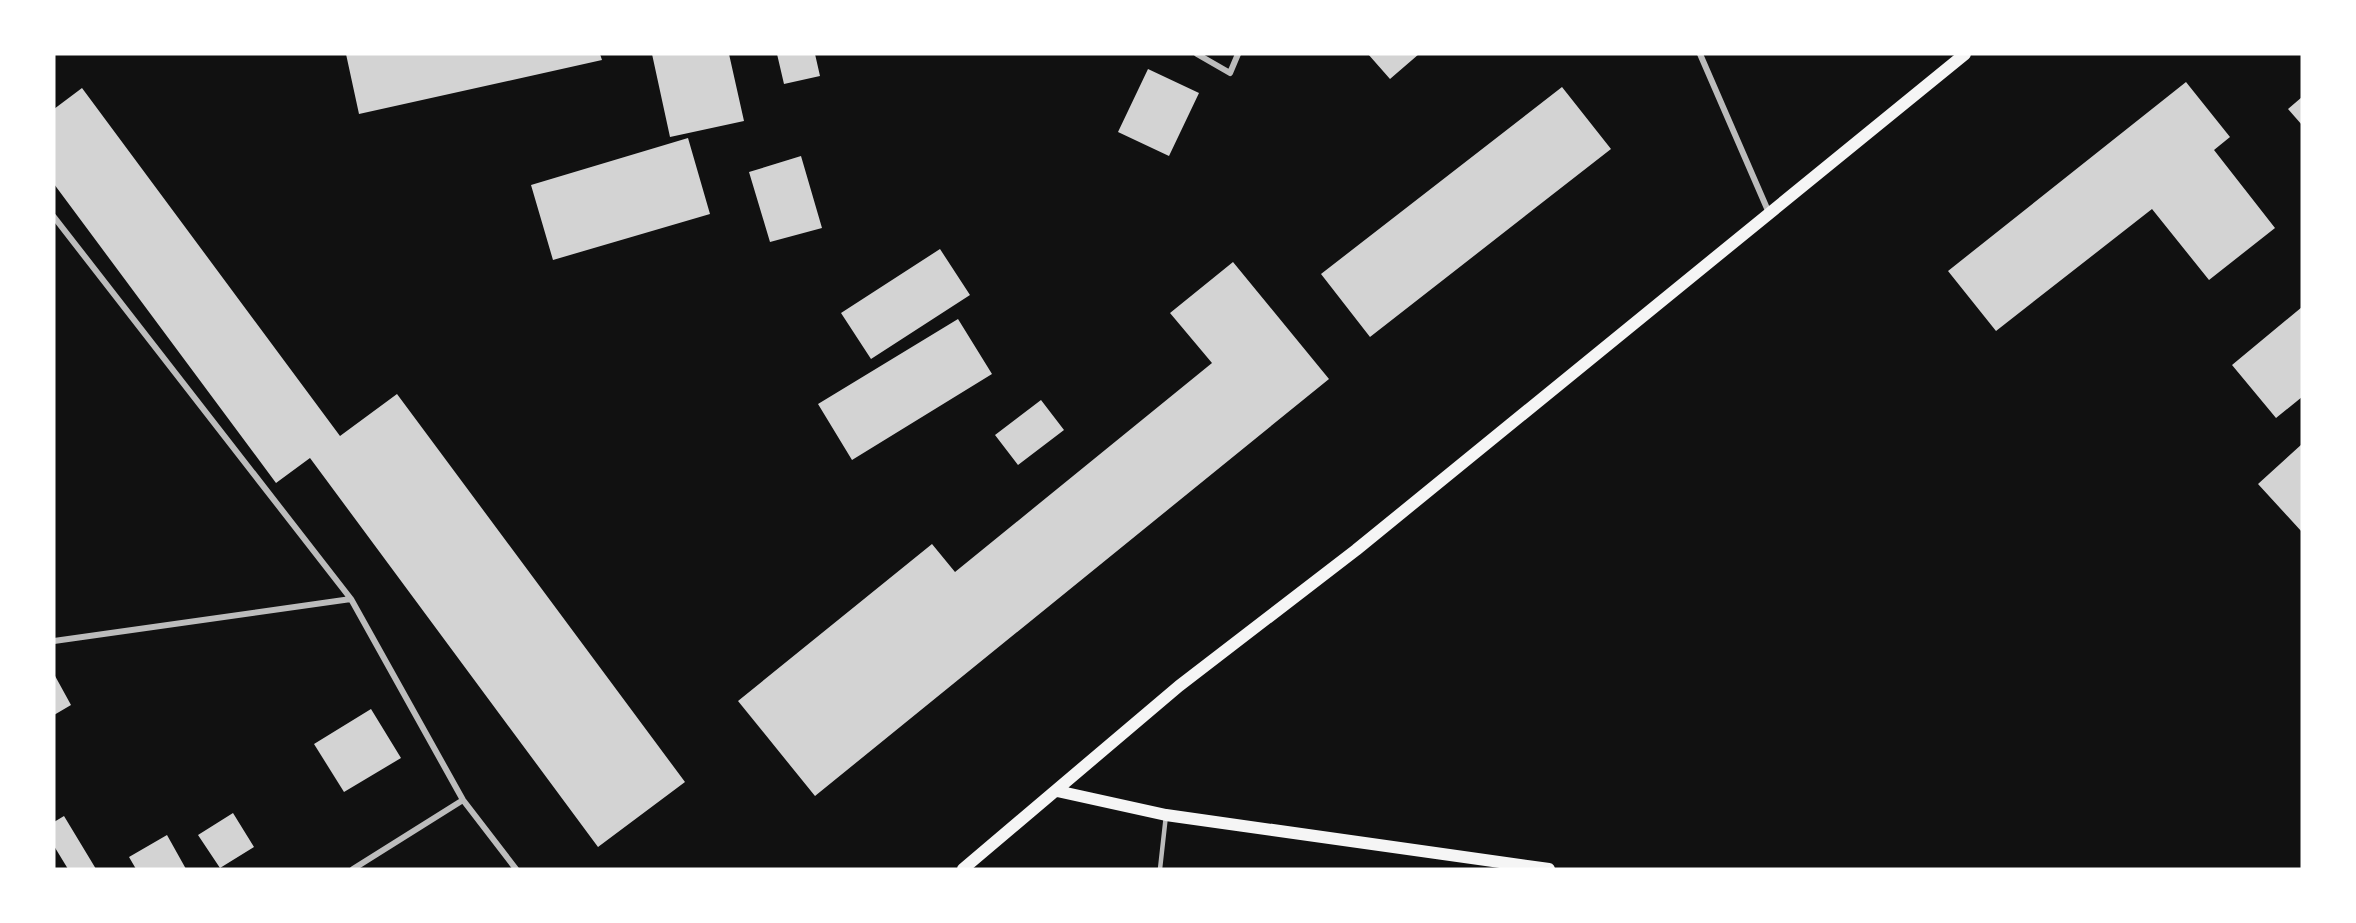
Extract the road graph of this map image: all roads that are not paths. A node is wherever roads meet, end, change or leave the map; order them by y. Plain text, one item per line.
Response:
1 (1197, 54) edge
2 (1238, 54) edge
3 (1700, 54) edge
4 (1965, 54) edge
5 (1769, 213) junction
6 (54, 217) edge
7 (351, 599) junction
8 (54, 641) edge
9 (1057, 791) junction
10 (463, 800) junction
11 (1167, 815) junction
12 (353, 869) edge
13 (516, 869) edge
14 (963, 869) edge
15 (1160, 869) edge
16 (1549, 869) edge

1 - 2 street
3 - 5 street
4 - 5 main road
5 - 9 main road
6 - 7 street
7 - 8 street
7 - 10 street
9 - 11 main road
9 - 14 main road
10 - 12 street
10 - 13 street
11 - 15 lane
11 - 16 main road

